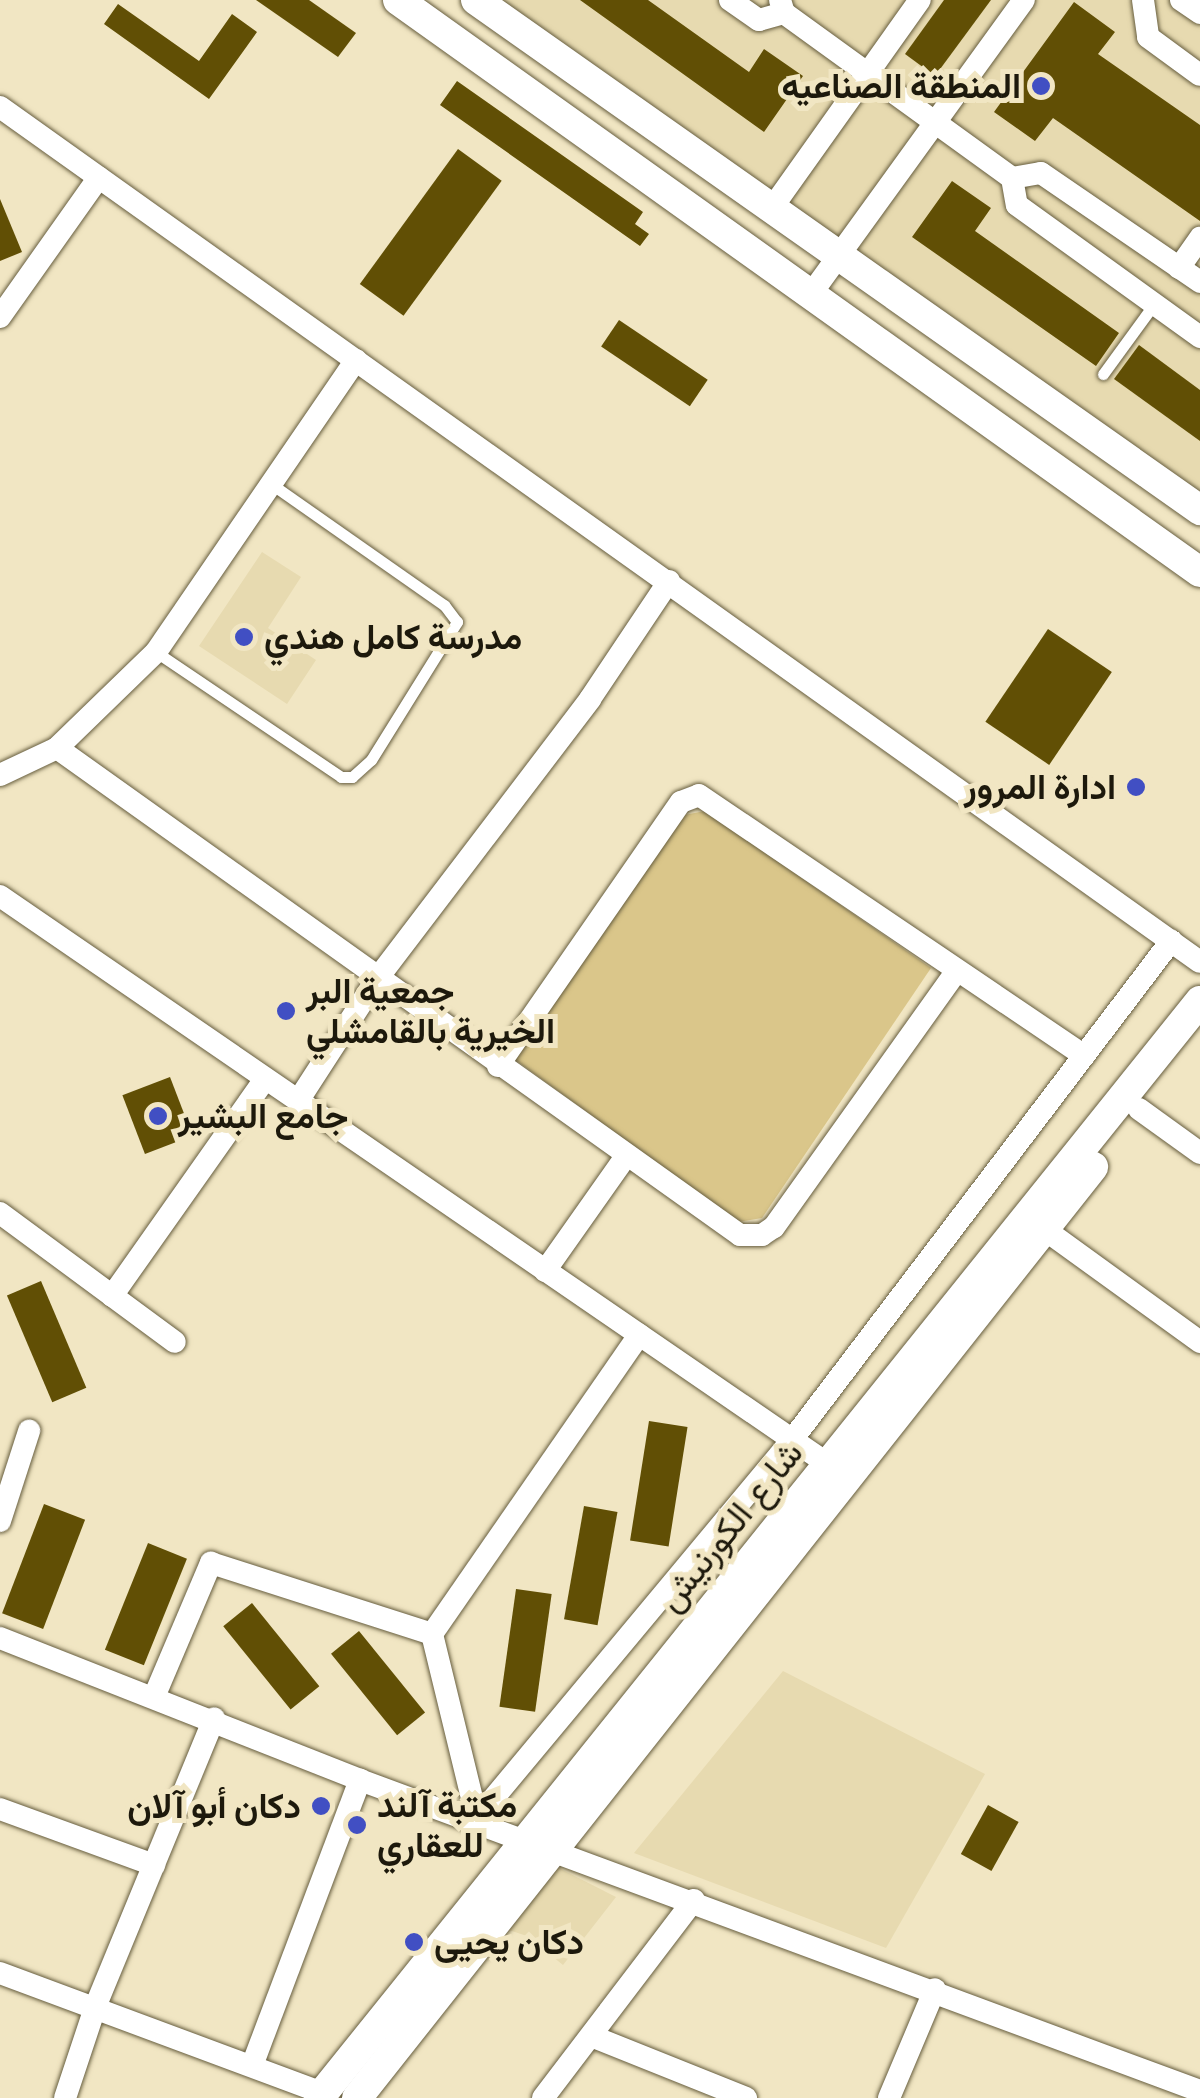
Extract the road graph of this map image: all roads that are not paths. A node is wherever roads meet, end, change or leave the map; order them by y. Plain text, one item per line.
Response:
1 (398, 0) edge
2 (476, 0) edge
3 (730, 0) edge
4 (920, 0) edge
5 (1024, 0) edge
6 (1143, 0) edge
7 (1181, 0) edge
8 (782, 7) edge
9 (1200, 14) edge
10 (868, 74) junction
11 (1200, 75) edge
12 (0, 107) edge
13 (935, 123) junction
14 (99, 177) junction
15 (1012, 178) junction
16 (772, 208) junction
17 (1200, 238) edge
18 (838, 256) junction
19 (1179, 268) junction
20 (1200, 282) edge
21 (811, 294) junction
22 (1154, 304) junction
23 (0, 317) edge
24 (1200, 337) edge
25 (356, 360) junction
26 (1103, 374) dead end
27 (271, 484) junction
28 (1200, 510) edge
29 (1200, 572) edge
30 (669, 581) junction
31 (156, 652) junction
32 (56, 748) junction
33 (0, 775) edge
34 (0, 896) edge
35 (1171, 941) junction
36 (1200, 962) edge
37 (957, 970) junction
38 (377, 979) junction
39 (1200, 1001) edge
40 (1200, 1034) edge
41 (1084, 1056) junction
42 (498, 1066) junction
43 (266, 1078) junction
44 (298, 1101) junction
45 (1139, 1109) junction
46 (1200, 1154) edge
47 (626, 1156) junction
48 (0, 1213) edge
49 (1044, 1230) junction
50 (545, 1271) junction
51 (112, 1296) junction
52 (639, 1335) junction
53 (175, 1342) dead end
54 (1200, 1342) edge
55 (29, 1430) dead end
56 (792, 1440) junction
57 (838, 1471) junction
58 (0, 1520) edge
59 (432, 1634) junction
60 (0, 1638) edge
61 (154, 1697) junction
62 (214, 1718) junction
63 (360, 1780) junction
64 (0, 1809) edge
65 (477, 1818) junction
66 (538, 1844) junction
67 (154, 1865) junction
68 (694, 1900) junction
69 (0, 1973) edge
70 (935, 1989) junction
71 (96, 2006) junction
72 (591, 2036) junction
73 (253, 2064) junction
74 (1200, 2090) edge
75 (325, 2096) edge
76 (65, 2098) edge
77 (357, 2098) edge
78 (543, 2098) edge
79 (746, 2098) edge
80 (888, 2098) edge

1 - 21 street
2 - 16 street
3 - 8 street
4 - 10 street
5 - 13 street
6 - 11 street
7 - 9 street
8 - 10 street
10 - 13 street
10 - 16 street
12 - 14 street
13 - 15 street
13 - 18 street
14 - 23 street
14 - 25 street
15 - 19 street
15 - 22 street
16 - 18 street
17 - 19 street
18 - 21 street
18 - 28 street
19 - 20 street
21 - 29 street
22 - 24 street
22 - 26 lane
25 - 27 street
25 - 30 street
27 - 31 street
27 - 31 lane
30 - 35 street
30 - 38 street
31 - 32 street
32 - 33 street
32 - 38 street
34 - 43 street
35 - 36 street
35 - 41 street
37 - 41 street
37 - 42 street
37 - 47 street
38 - 42 street
38 - 44 street
39 - 57 street, شارع الكورنيش
40 - 45 street, شارع الكورنيش
41 - 56 street
42 - 47 street
43 - 44 street
43 - 51 street
44 - 50 street
45 - 46 street
45 - 49 street, شارع الكورنيش
47 - 50 street
48 - 51 street
49 - 54 street
49 - 57 street, شارع الكورنيش
50 - 52 street
51 - 53 street
52 - 56 street
52 - 59 street
55 - 58 street
56 - 57 street
56 - 65 street
57 - 66 street, شارع الكورنيش
59 - 61 street
59 - 65 street
60 - 61 street
61 - 62 street
62 - 63 street
62 - 67 street
63 - 65 street
63 - 73 street
64 - 67 street
65 - 66 street
66 - 68 street
66 - 75 street, شارع الكورنيش
66 - 77 street, شارع الكورنيش
67 - 71 street
68 - 70 street
68 - 72 street
69 - 71 street
70 - 74 street
70 - 80 street
71 - 73 street
71 - 76 street
72 - 78 street
72 - 79 street
73 - 75 street

